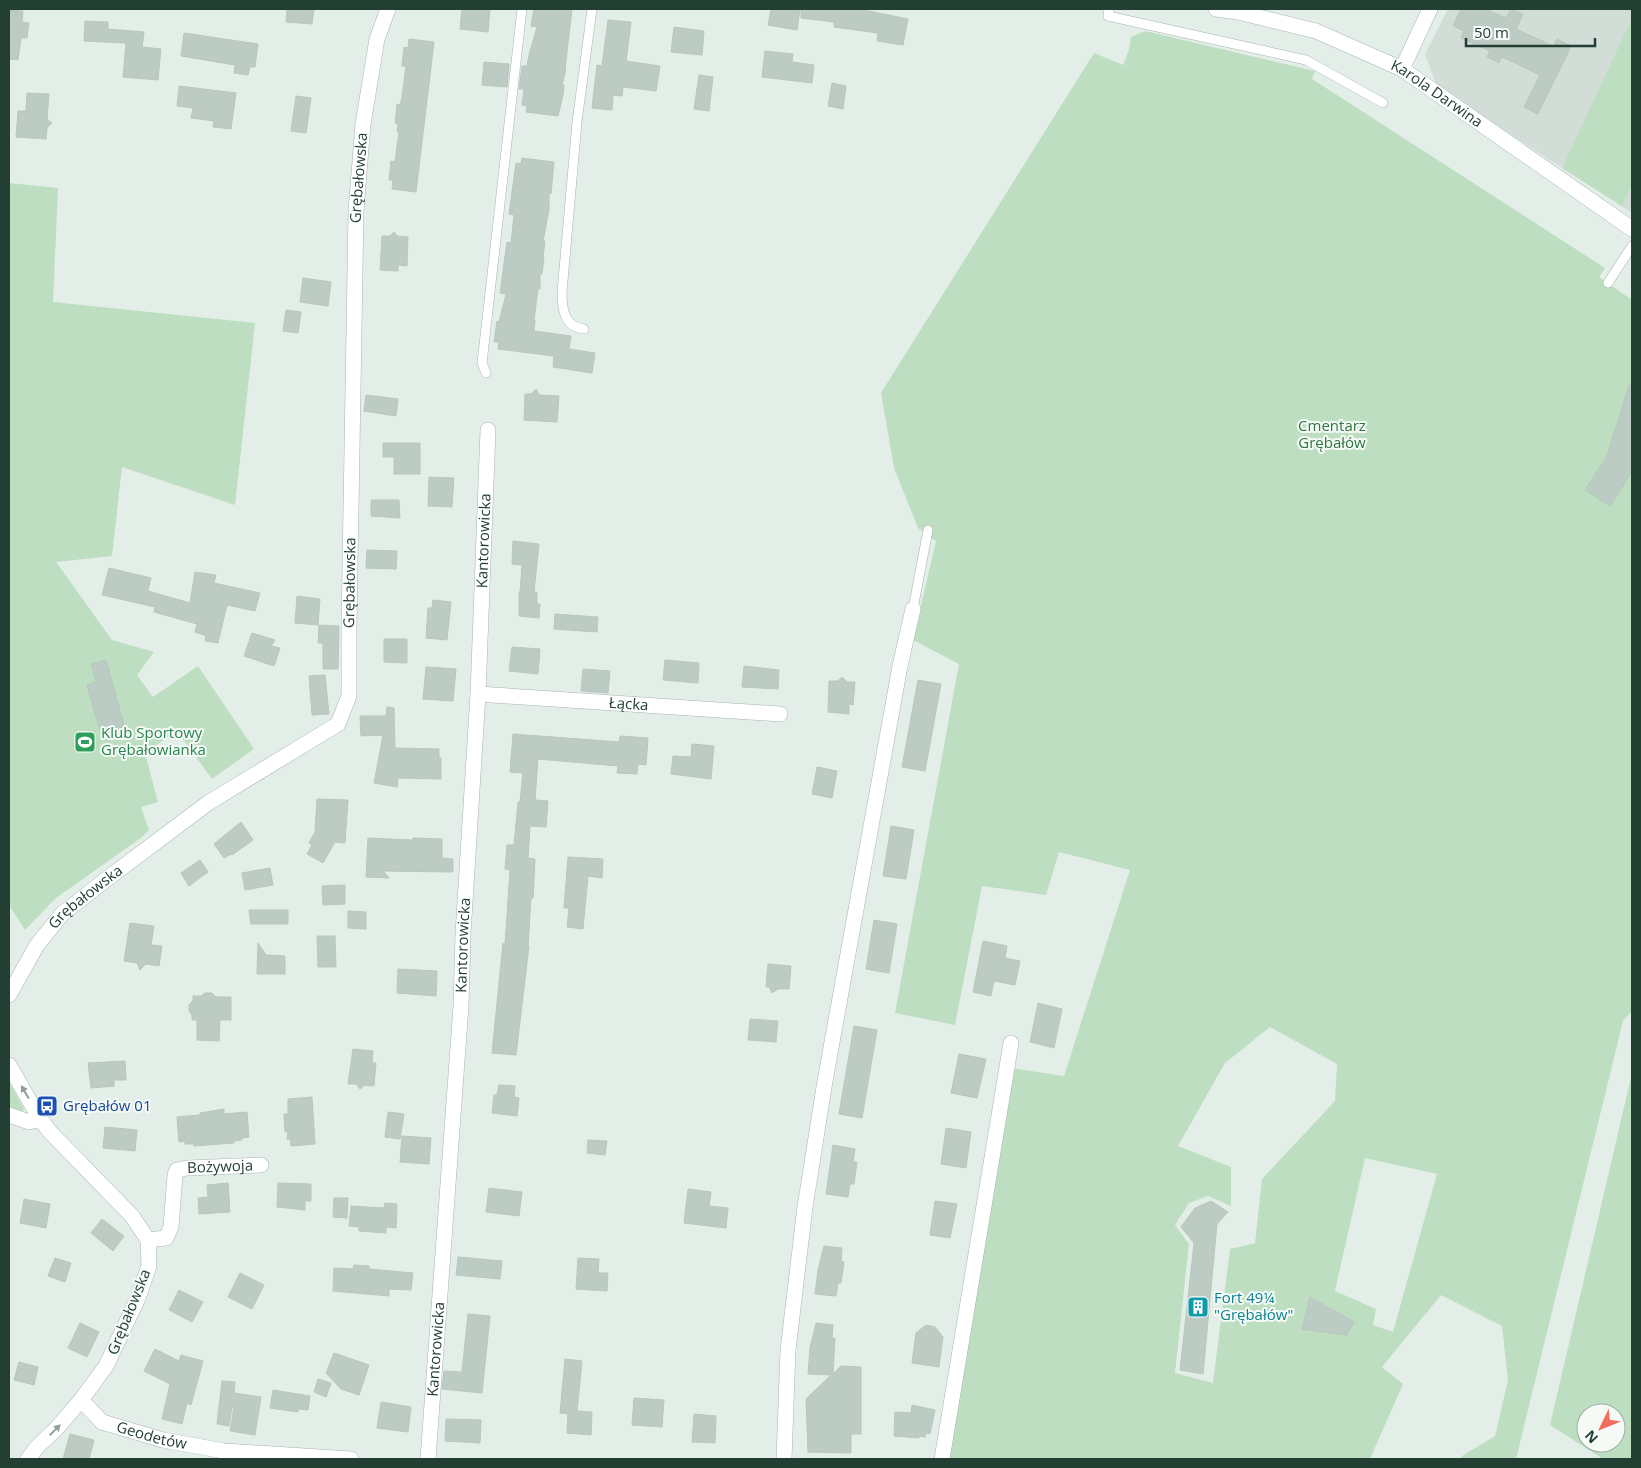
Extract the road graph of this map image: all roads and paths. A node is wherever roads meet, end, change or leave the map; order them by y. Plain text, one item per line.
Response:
1 (388, 9) edge
2 (522, 9) edge
3 (592, 9) edge
4 (1109, 9) edge
5 (1216, 9) edge
6 (1430, 9) edge
7 (1402, 69) junction
8 (1383, 104) dead end
9 (1632, 229) edge
10 (1632, 246) edge
11 (1608, 283) dead end
12 (584, 329) dead end
13 (486, 373) dead end
14 (488, 430) dead end
15 (928, 530) dead end
16 (913, 609) joint
17 (478, 694) junction
18 (780, 714) dead end
19 (9, 995) edge
20 (1011, 1043) dead end
21 (9, 1065) edge
22 (9, 1115) edge
23 (40, 1119) junction
24 (261, 1165) dead end
25 (148, 1240) junction
26 (81, 1400) junction
27 (28, 1459) edge
28 (351, 1459) edge
29 (428, 1459) edge
30 (784, 1459) edge
31 (942, 1459) edge

1 - 19 street, Grębałowska
2 - 13 lane
3 - 12 lane
4 - 8 lane
5 - 7 street, Karola Darwina
6 - 7 street
7 - 9 street, Karola Darwina
10 - 11 lane
14 - 17 street, Kantorowicka
15 - 16 lane
16 - 30 street
17 - 18 street, Łącka
17 - 29 street, Kantorowicka
20 - 31 street
23 -> 21 street
22 - 23 street
23 - 25 street
24 - 25 street, Bożywoja
25 - 26 street, Grębałowska
27 -> 26 street, Grębałowska
26 - 28 street, Geodetów

